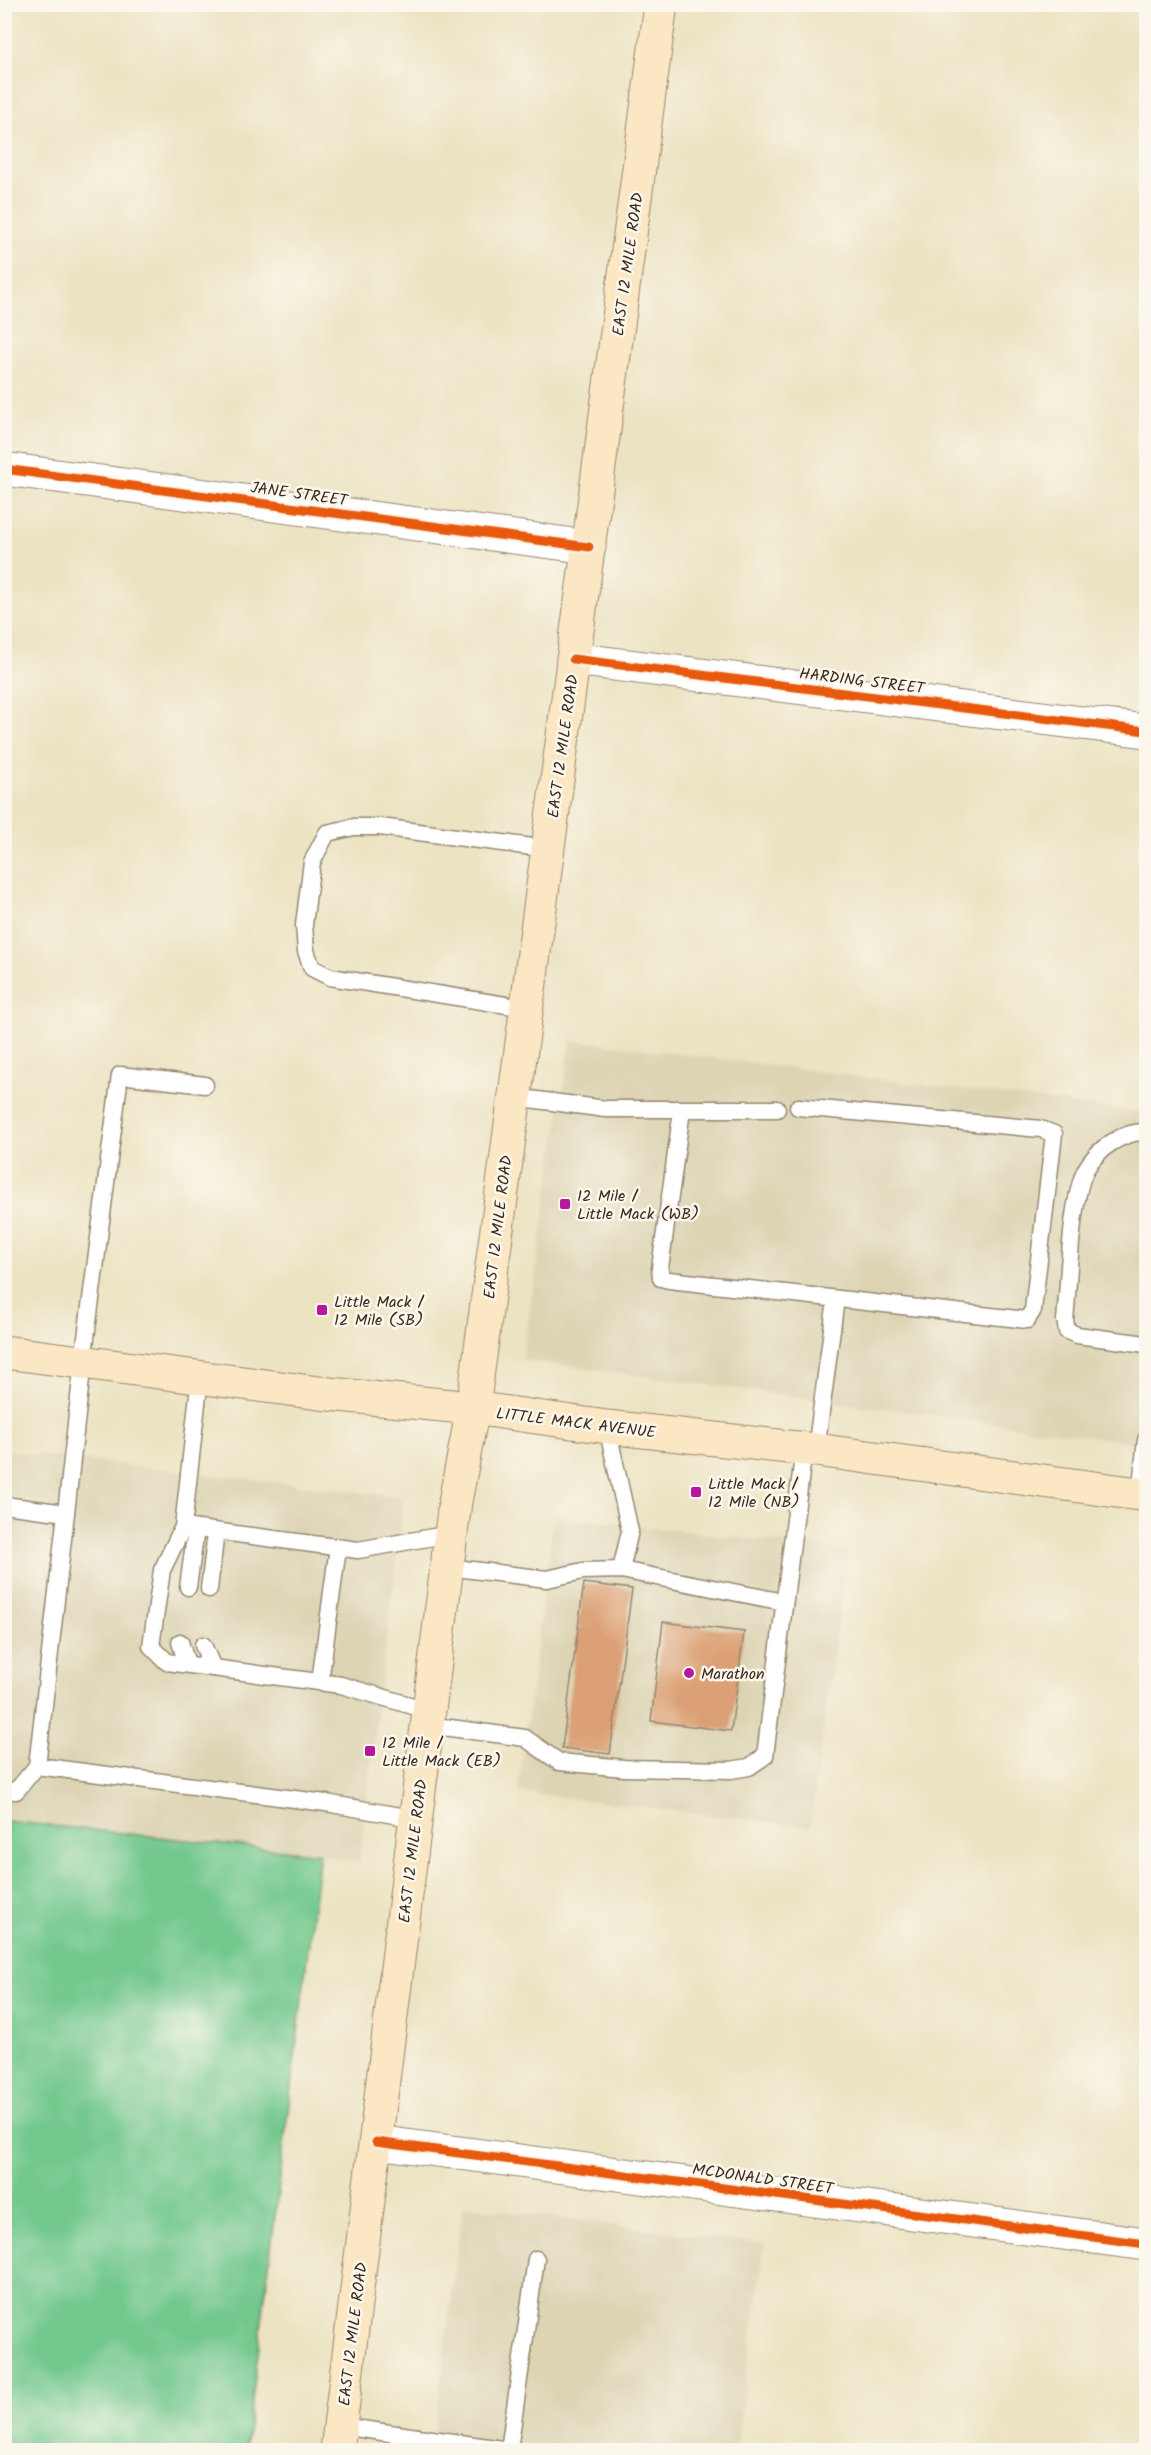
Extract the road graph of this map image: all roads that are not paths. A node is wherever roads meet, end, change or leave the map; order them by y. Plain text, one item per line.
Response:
1 (661, 4) edge
2 (4, 469) edge
3 (589, 548) junction
4 (573, 659) junction
5 (1146, 731) edge
6 (548, 849) junction
7 (525, 1008) junction
8 (205, 1085) dead end
9 (514, 1097) junction
10 (798, 1107) dead end
11 (777, 1109) dead end
12 (682, 1110) junction
13 (1146, 1132) edge
14 (836, 1299) junction
15 (1146, 1344) edge
16 (4, 1352) edge
17 (83, 1362) junction
18 (200, 1377) junction
19 (473, 1408) junction
20 (607, 1427) junction
21 (1146, 1440) edge
22 (810, 1450) junction
23 (1143, 1494) edge
24 (4, 1505) edge
25 (66, 1513) junction
26 (190, 1528) junction
27 (216, 1532) junction
28 (451, 1534) junction
29 (338, 1548) junction
30 (447, 1567) junction
31 (621, 1570) junction
32 (188, 1587) dead end
33 (209, 1589) dead end
34 (784, 1602) junction
35 (180, 1642) dead end
36 (203, 1645) dead end
37 (187, 1664) junction
38 (213, 1668) junction
39 (320, 1682) junction
40 (429, 1718) junction
41 (37, 1766) junction
42 (4, 1790) edge
43 (417, 1819) junction
44 (376, 2142) junction
45 (1146, 2244) edge
46 (536, 2259) dead end
47 (338, 2438) edge
48 (509, 2450) edge

1 - 3 main road, EAST 12 MILE ROAD
2 - 3 street, JANE STREET
3 - 4 main road, EAST 12 MILE ROAD
4 - 5 street, HARDING STREET
4 - 6 main road, EAST 12 MILE ROAD
6 - 7 main road, EAST 12 MILE ROAD
6 - 7 lane
7 - 9 main road, EAST 12 MILE ROAD
8 - 17 lane
9 - 12 lane
9 - 19 main road, EAST 12 MILE ROAD
10 - 14 lane
11 - 12 lane
12 - 14 lane
13 - 15 lane
14 - 22 lane
16 - 17 main road, LITTLE MACK AVENUE
17 - 18 main road, LITTLE MACK AVENUE
17 - 25 lane
18 - 19 main road, LITTLE MACK AVENUE
18 - 26 lane
19 - 20 main road, LITTLE MACK AVENUE
19 - 28 main road, EAST 12 MILE ROAD
20 - 22 main road, LITTLE MACK AVENUE
20 - 31 lane
21 - 23 lane
22 - 23 main road, LITTLE MACK AVENUE
22 - 34 lane
24 - 25 lane
25 - 41 lane
26 - 27 lane
26 - 32 lane
26 - 37 lane
27 - 29 lane
27 - 33 lane
28 - 29 lane
28 - 30 main road, EAST 12 MILE ROAD
29 - 39 lane
30 - 31 lane
30 - 40 main road, EAST 12 MILE ROAD
31 - 34 lane
34 - 40 lane
35 - 37 lane
36 - 38 lane
37 - 38 lane
38 - 39 lane
39 - 40 lane
40 - 43 main road, EAST 12 MILE ROAD
41 - 42 lane
41 - 43 lane
43 - 44 main road, EAST 12 MILE ROAD
44 - 45 street, MCDONALD STREET
44 - 47 main road, EAST 12 MILE ROAD
46 - 48 lane
47 - 48 lane

